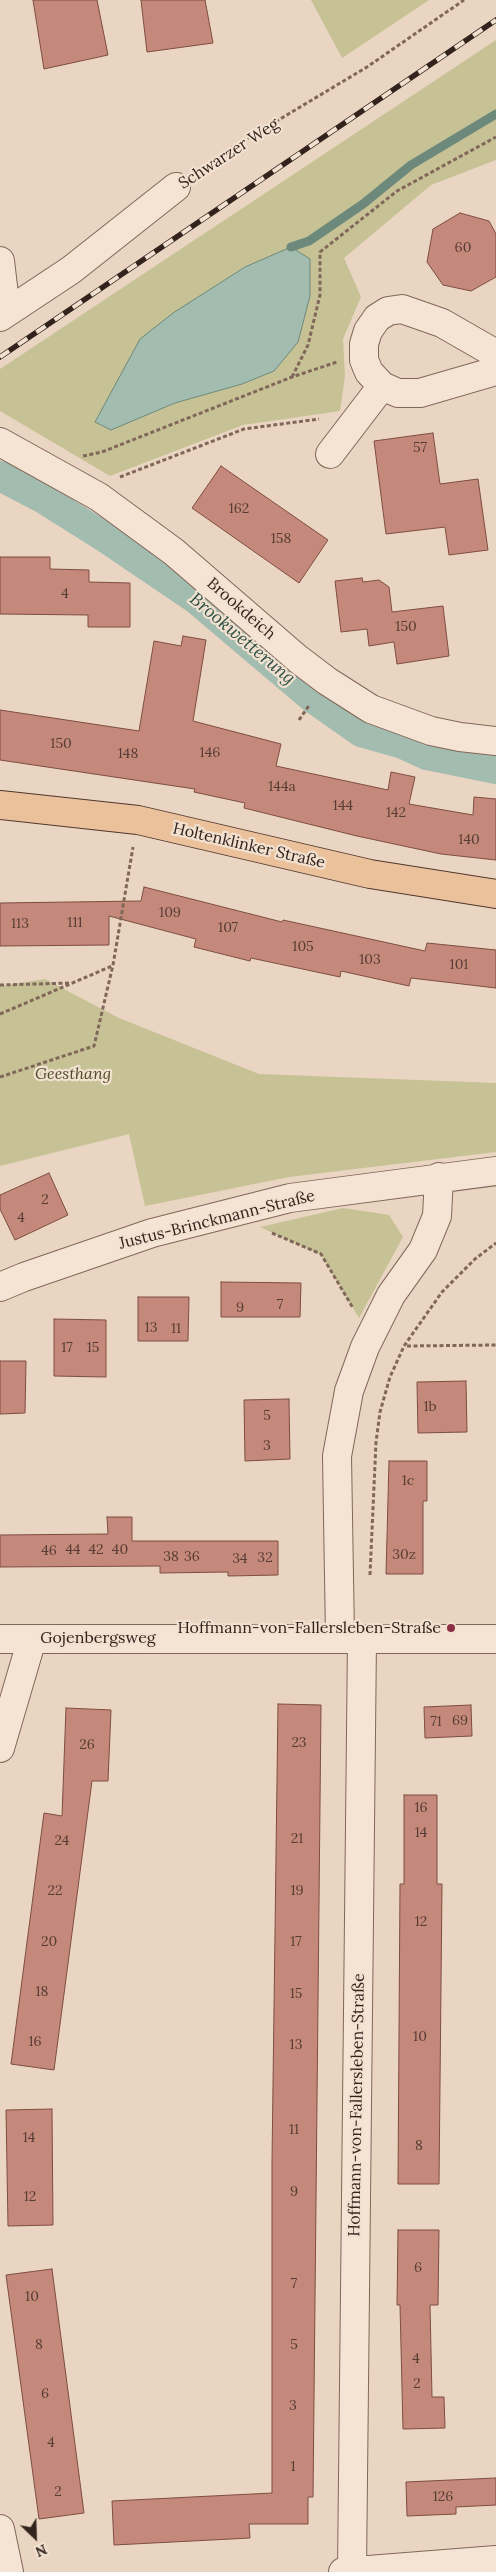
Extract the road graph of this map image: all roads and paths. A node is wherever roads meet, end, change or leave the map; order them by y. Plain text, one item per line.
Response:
1 (464, 0) edge
2 (496, 137) edge
3 (176, 187) joint
4 (0, 261) edge
5 (3, 315) edge
6 (496, 354) edge
7 (364, 360) junction
8 (496, 371) edge
9 (292, 377) junction
10 (382, 386) junction
11 (323, 419) dead end
12 (0, 442) edge
13 (330, 454) dead end
14 (63, 475) junction
15 (99, 497) junction
16 (496, 740) edge
17 (0, 805) edge
18 (138, 820) junction
19 (496, 894) edge
20 (113, 965) junction
21 (73, 983) junction
22 (0, 985) edge
23 (0, 1014) edge
24 (0, 1077) edge
25 (496, 1171) edge
26 (439, 1176) junction
27 (238, 1211) junction
28 (496, 1243) edge
29 (0, 1287) edge
30 (496, 1345) edge
31 (407, 1346) dead end
32 (365, 1347) junction
33 (370, 1578) dead end
34 (351, 1638) junction
35 (0, 1639) edge
36 (32, 1639) junction
37 (496, 1639) edge
38 (0, 1748) edge
39 (0, 2528) edge
40 (496, 2560) edge
41 (348, 2571) edge
42 (10, 2572) edge

1 - 3 path, Schwarzer Weg
2 - 9 path
3 - 5 street, Schwarzer Weg
4 - 5 street
6 - 7 street
7 - 9 path
7 - 10 street
8 - 10 street
9 - 14 path
10 - 13 street
11 - 15 path
12 - 14 street, Brookdeich
14 - 15 street, Brookdeich
15 - 16 street, Brookdeich
17 - 18 main road, Holtenklinker Straße
18 - 19 main road, Holtenklinker Straße
18 - 20 path
20 - 21 path
20 - 24 path
21 - 22 path
21 - 23 path
25 - 26 street, Justus-Brinckmann-Straße
26 - 27 street, Justus-Brinckmann-Straße
26 - 32 street
27 - 29 street, Justus-Brinckmann-Straße
27 - 32 path
28 - 33 path
30 - 31 path
32 - 34 street
34 - 36 street, Gojenbergsweg
34 - 37 street, Gojenbergsweg
34 - 41 street, Hoffmann-von-Fallersleben-Straße
35 - 36 street, Gojenbergsweg
36 - 38 street
39 - 42 street
40 - 41 street

